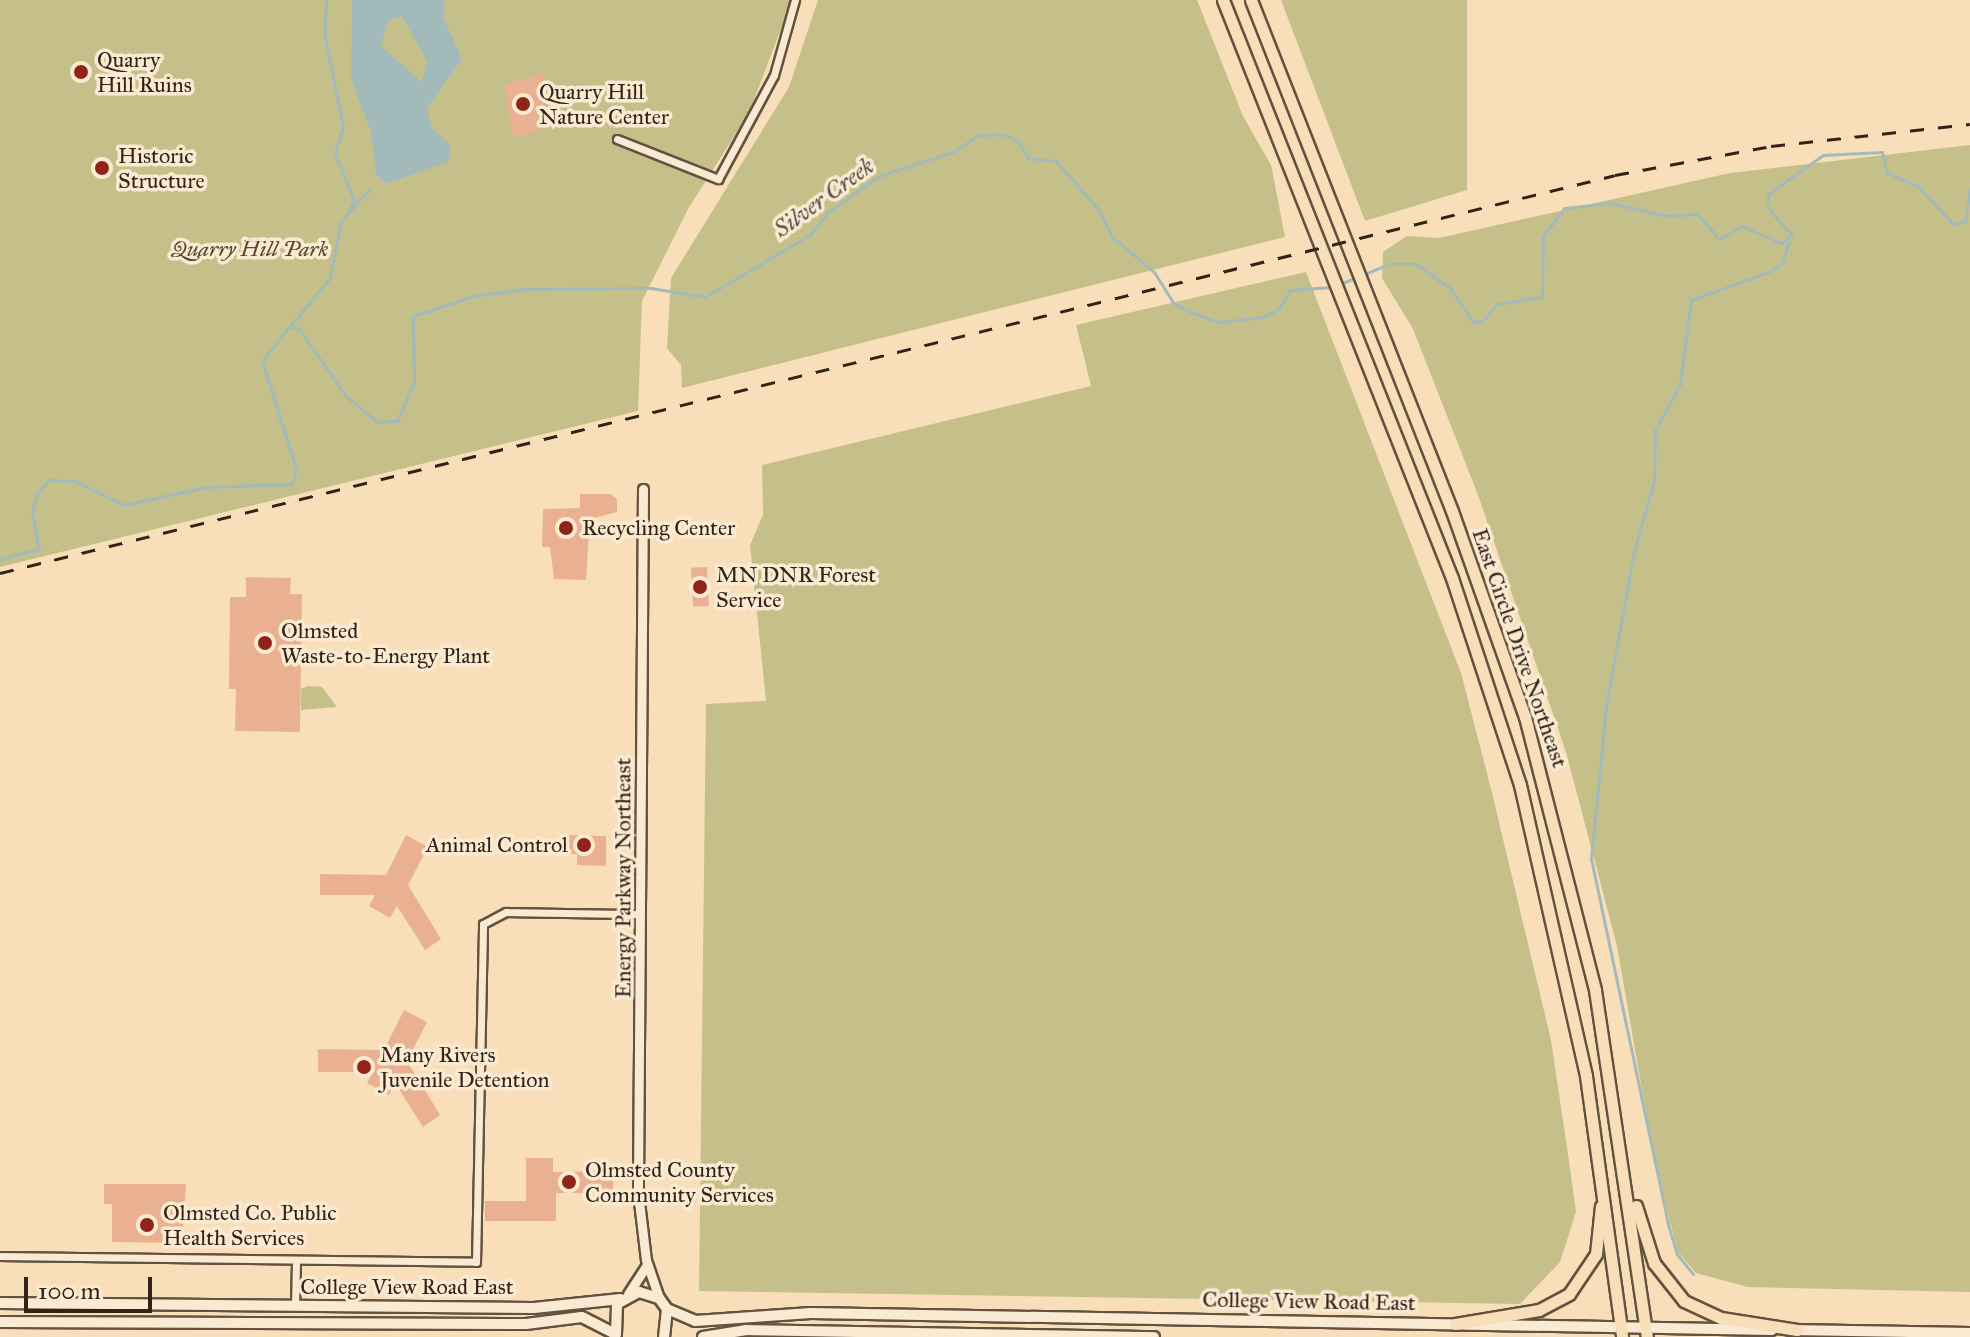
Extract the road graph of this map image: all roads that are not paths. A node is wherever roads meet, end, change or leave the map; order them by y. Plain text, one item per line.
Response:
1 (795, 0) edge
2 (1223, 0) edge
3 (1251, 0) edge
4 (617, 139) dead end
5 (643, 489) dead end
6 (640, 914) junction
7 (1598, 1146) junction
8 (1626, 1171) junction
9 (0, 1256) edge
10 (296, 1261) junction
11 (647, 1265) junction
12 (625, 1297) junction
13 (659, 1298) junction
14 (0, 1303) edge
15 (295, 1306) junction
16 (667, 1309) junction
17 (0, 1322) edge
18 (1455, 1324) junction
19 (1797, 1330) junction
20 (1622, 1332) edge
21 (1646, 1333) edge
22 (1954, 1333) junction
23 (1970, 1333) edge
24 (617, 1336) edge
25 (664, 1337) edge
26 (703, 1337) edge
27 (1154, 1337) edge
28 (1914, 1337) edge

1 - 4 street
2 - 7 main road, East Circle Drive Northeast
3 - 8 main road, East Circle Drive Northeast
5 - 6 street, Energy Parkway Northeast
6 - 10 street
6 - 11 street, Energy Parkway Northeast
7 - 18 main road
7 - 20 main road, East Circle Drive Northeast
8 - 19 main road
8 - 21 main road, East Circle Drive Northeast
9 - 10 street
10 - 15 street
11 - 12 street
11 - 13 street, Energy Parkway Northeast
12 - 13 main road, College View Road East
12 - 15 main road, College View Road East
12 - 24 main road
13 - 16 main road
14 - 15 main road, College View Road East
16 - 18 main road, College View Road East
16 - 25 main road
17 - 24 main road, College View Road East
18 - 20 main road, College View Road East
19 - 21 main road, College View Road East
19 - 22 main road, College View Road East
20 - 21 main road, College View Road East
22 - 23 main road, College View Road East
22 - 28 main road, College View Road East
26 - 27 main road

